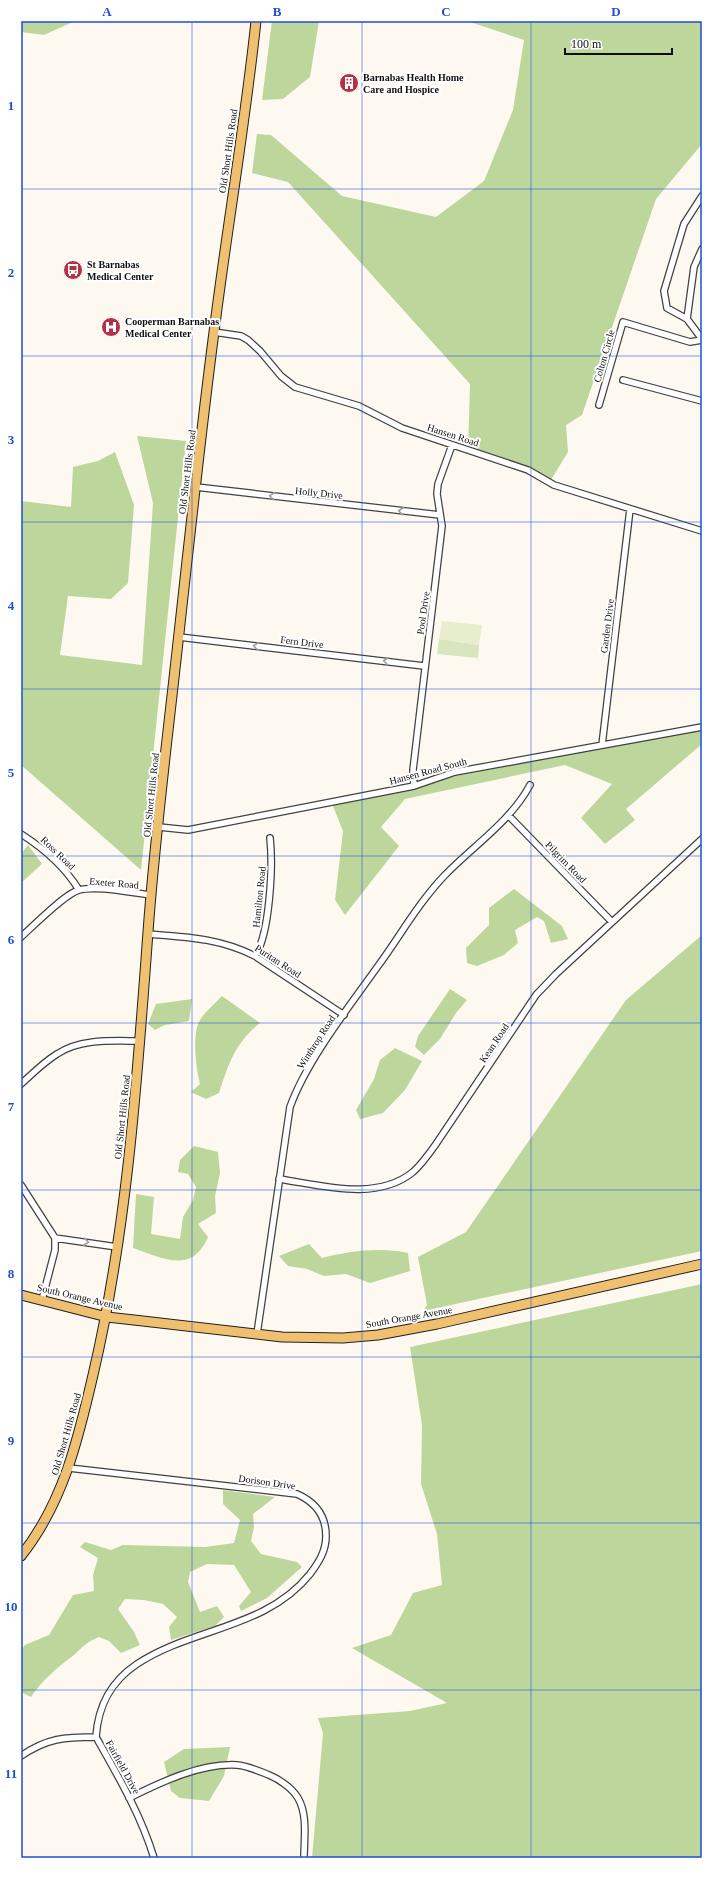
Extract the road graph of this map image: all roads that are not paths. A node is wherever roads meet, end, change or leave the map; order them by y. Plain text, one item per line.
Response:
1 (256, 21) edge
2 (702, 196) edge
3 (702, 250) edge
4 (687, 319) junction
5 (214, 332) junction
6 (702, 340) edge
7 (623, 380) dead end
8 (702, 401) edge
9 (599, 405) dead end
10 (452, 444) junction
11 (196, 487) junction
12 (630, 509) junction
13 (440, 515) junction
14 (702, 531) edge
15 (179, 637) junction
16 (424, 666) junction
17 (702, 727) edge
18 (602, 745) junction
19 (530, 785) dead end
20 (414, 786) junction
21 (508, 815) junction
22 (159, 827) junction
23 (21, 834) edge
24 (270, 838) dead end
25 (702, 839) edge
26 (80, 890) junction
27 (150, 895) junction
28 (612, 922) junction
29 (147, 934) junction
30 (21, 937) edge
31 (255, 956) junction
32 (344, 1015) junction
33 (141, 1041) junction
34 (21, 1084) edge
35 (279, 1179) junction
36 (21, 1185) edge
37 (55, 1238) junction
38 (117, 1247) junction
39 (702, 1264) edge
40 (21, 1295) edge
41 (42, 1300) junction
42 (107, 1317) junction
43 (257, 1334) junction
44 (69, 1468) junction
45 (21, 1556) edge
46 (96, 1738) junction
47 (21, 1756) edge
48 (129, 1798) junction
49 (154, 1858) edge
50 (304, 1858) edge

1 - 5 main road, Old Short Hills Road
2 - 4 street
3 - 4 street
4 - 6 street
5 - 10 street, Hansen Road
5 - 11 main road, Old Short Hills Road
6 - 9 street, Colton Circle
7 - 8 street
10 - 12 street, Hansen Road
10 - 13 street, Pool Drive
13 -> 11 street, Holly Drive
11 - 15 main road, Old Short Hills Road
12 - 14 street, Hansen Road
12 - 18 street, Garden Drive
13 - 16 street, Pool Drive
16 -> 15 street, Fern Drive
15 - 22 main road, Old Short Hills Road
16 - 20 street, Pool Drive
17 - 18 street, Hansen Road South
18 - 20 street, Hansen Road South
19 - 21 street, Winthrop Road
20 - 22 street, Hansen Road South
21 - 28 street, Pilgrim Road
21 - 32 street, Winthrop Road
22 - 27 main road, Old Short Hills Road
23 - 26 street, Ross Road
24 - 31 street, Hamilton Road
25 - 28 street, Kean Road
26 - 27 street, Exeter Road
26 - 30 street, Exeter Road
27 - 29 main road, Old Short Hills Road
28 - 35 street, Kean Road
29 - 31 street, Puritan Road
29 - 33 main road, Old Short Hills Road
31 - 32 street, Puritan Road
32 - 35 street, Winthrop Road
33 - 34 street
33 - 38 main road, Old Short Hills Road
35 - 43 street, Winthrop Road
36 - 37 street
37 -> 38 street
37 - 41 street
38 - 42 main road, Old Short Hills Road
39 - 43 main road, South Orange Avenue
40 - 41 main road, South Orange Avenue
41 - 42 main road, South Orange Avenue
42 - 43 main road, South Orange Avenue
42 - 44 main road, Old Short Hills Road
44 - 45 main road, Old Short Hills Road
44 - 46 street, Dorison Drive
46 - 47 street, Fairfield Drive
46 - 48 street, Fairfield Drive
48 - 49 street, Fairfield Drive
48 - 50 street

